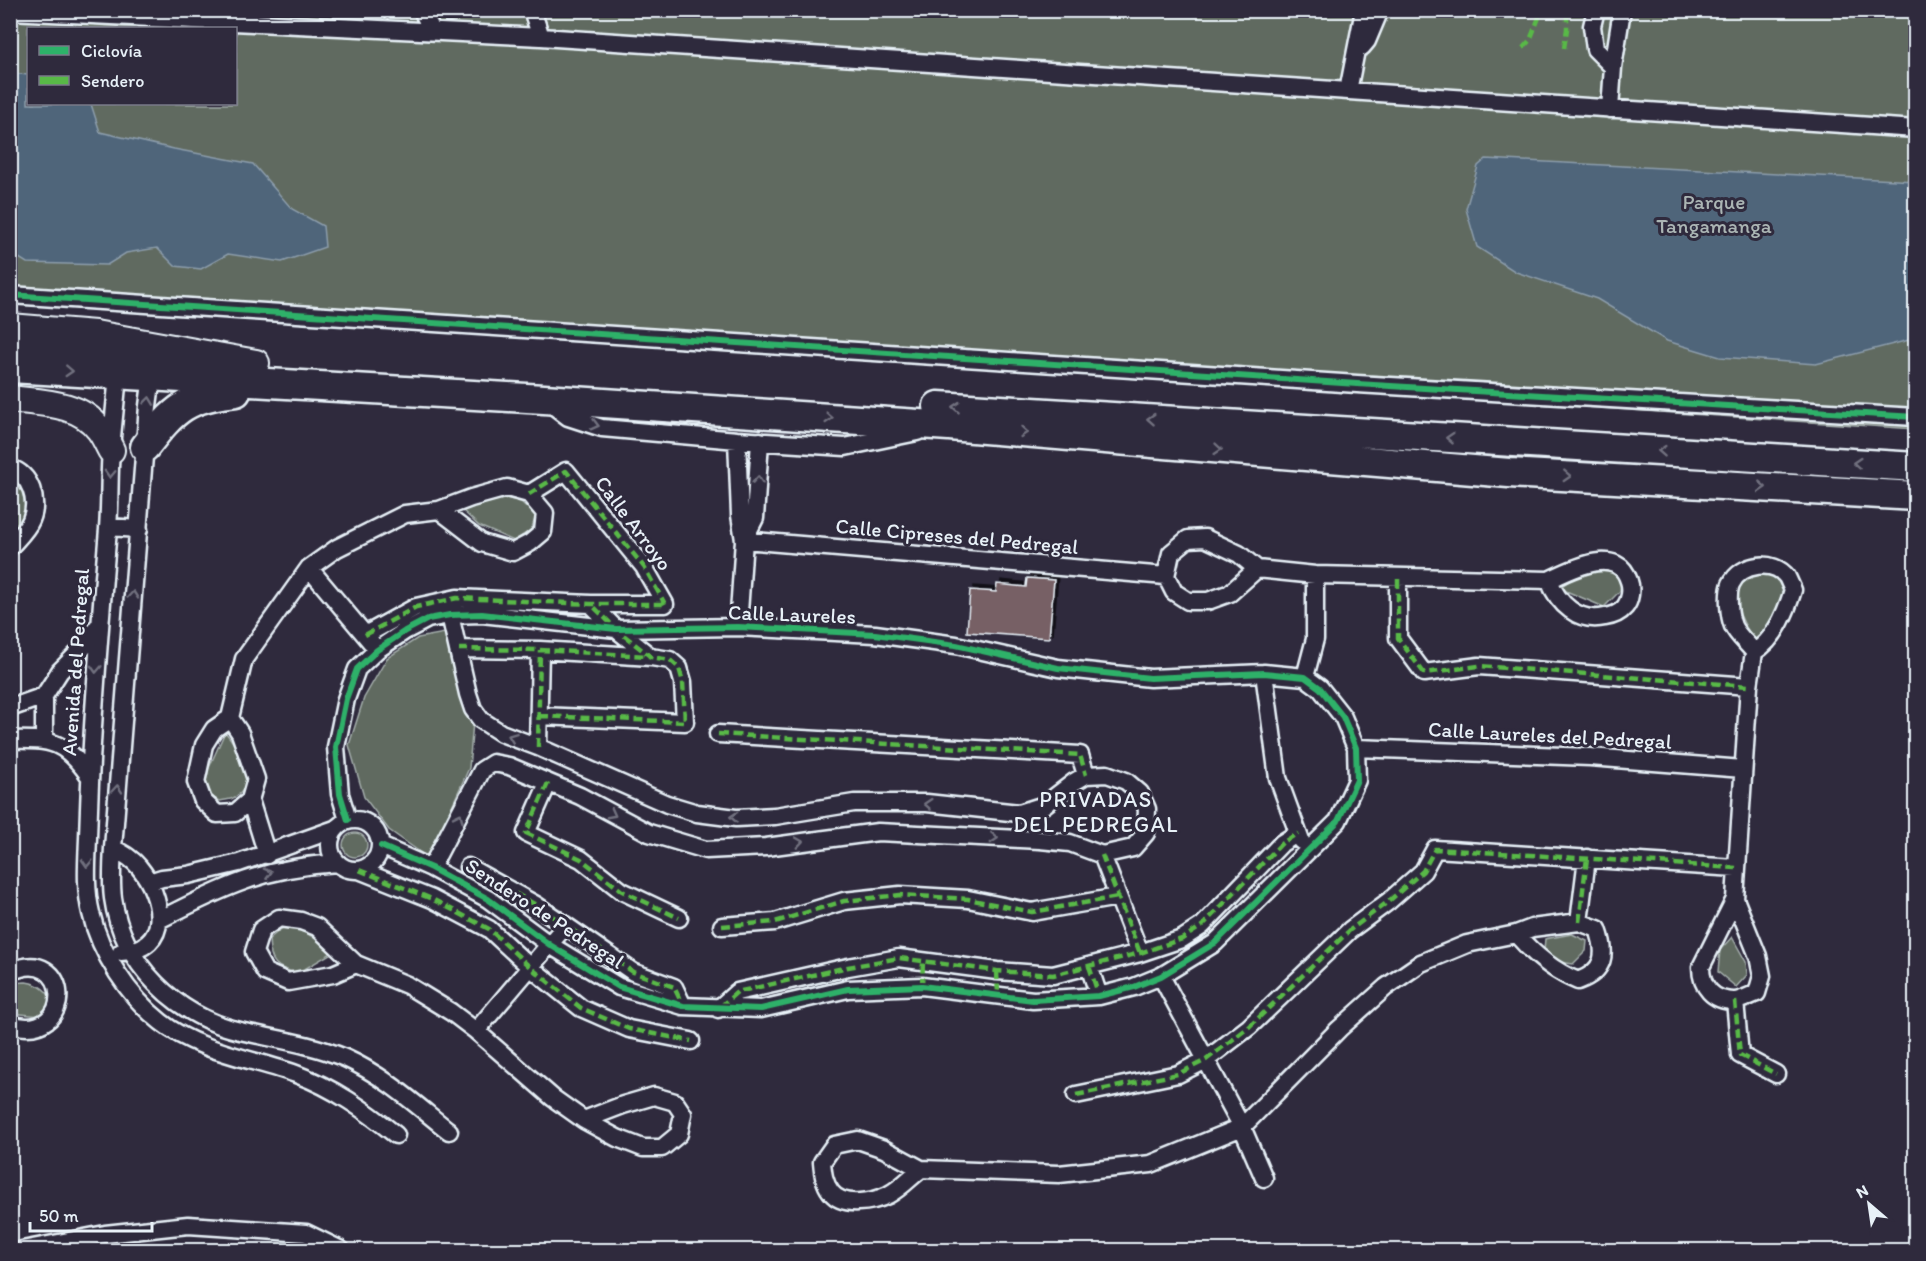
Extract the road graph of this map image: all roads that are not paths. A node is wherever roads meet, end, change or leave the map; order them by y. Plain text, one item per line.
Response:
1 (10, 10) edge
2 (422, 10) edge
3 (532, 10) edge
4 (1364, 10) edge
5 (1380, 10) edge
6 (1596, 10) edge
7 (1622, 10) edge
8 (432, 32) junction
9 (541, 37) junction
10 (1355, 57) junction
11 (1613, 67) junction
12 (1348, 91) junction
13 (1610, 109) junction
14 (1916, 129) edge
15 (10, 295) edge
16 (10, 327) edge
17 (10, 346) edge
18 (256, 363) junction
19 (10, 368) edge
20 (118, 374) junction
21 (152, 376) junction
22 (304, 385) junction
23 (10, 399) edge
24 (544, 399) junction
25 (1916, 417) edge
26 (949, 426) junction
27 (737, 440) junction
28 (760, 441) junction
29 (145, 447) junction
30 (111, 450) junction
31 (1916, 467) edge
32 (10, 468) edge
33 (529, 494) junction
34 (1916, 496) edge
35 (439, 510) junction
36 (108, 527) junction
37 (138, 529) junction
38 (744, 540) junction
39 (10, 547) edge
40 (309, 568) junction
41 (1257, 569) junction
42 (1315, 575) junction
43 (1166, 576) junction
44 (1398, 579) junction
45 (1549, 580) junction
46 (457, 598) junction
47 (591, 604) junction
48 (450, 615) junction
49 (98, 625) junction
50 (738, 627) junction
51 (616, 629) junction
52 (365, 635) junction
53 (459, 649) junction
54 (377, 650) junction
55 (540, 650) junction
56 (1754, 652) junction
57 (651, 657) junction
58 (1264, 674) junction
59 (1305, 677) junction
60 (1749, 686) junction
61 (44, 696) junction
62 (10, 708) edge
63 (540, 716) junction
64 (230, 718) junction
65 (718, 734) dead end
66 (10, 740) edge
67 (44, 740) junction
68 (538, 747) junction
69 (1356, 748) junction
70 (1743, 769) junction
71 (1086, 775) junction
72 (90, 777) junction
73 (548, 783) junction
74 (250, 800) junction
75 (341, 825) junction
76 (1298, 833) junction
77 (381, 846) junction
78 (112, 848) junction
79 (1306, 853) junction
80 (267, 855) junction
81 (1102, 855) junction
82 (1587, 858) junction
83 (239, 863) junction
84 (338, 863) junction
85 (468, 867) dead end
86 (431, 868) junction
87 (1736, 868) junction
88 (359, 870) junction
89 (244, 879) junction
90 (149, 882) junction
91 (498, 883) junction
92 (1118, 897) junction
93 (488, 898) junction
94 (1735, 899) junction
95 (505, 912) junction
96 (679, 918) dead end
97 (159, 920) junction
98 (1579, 922) junction
99 (565, 926) junction
100 (722, 926) dead end
101 (1202, 926) junction
102 (489, 929) junction
103 (1516, 934) junction
104 (1215, 943) junction
105 (550, 945) junction
106 (105, 950) junction
107 (130, 951) junction
108 (1140, 953) junction
109 (923, 961) junction
110 (356, 964) junction
111 (1089, 966) junction
112 (848, 967) junction
113 (531, 968) junction
114 (997, 971) junction
115 (10, 972) edge
116 (633, 972) junction
117 (1161, 976) junction
118 (763, 986) junction
119 (922, 986) junction
120 (619, 987) junction
121 (849, 989) junction
122 (998, 996) junction
123 (1099, 996) junction
124 (1735, 1001) junction
125 (683, 1006) junction
126 (718, 1009) junction
127 (761, 1009) junction
128 (10, 1024) edge
129 (476, 1030) junction
130 (691, 1041) dead end
131 (1206, 1060) junction
132 (1776, 1074) dead end
133 (1076, 1095) dead end
134 (584, 1120) junction
135 (1242, 1127) junction
136 (449, 1131) dead end
137 (396, 1135) dead end
138 (921, 1168) junction
139 (1264, 1178) dead end
140 (22, 1251) edge
141 (341, 1251) edge

1 - 8 street
2 - 8 street
3 - 9 street
4 - 10 street
5 - 10 street
6 - 11 street
7 - 11 street
8 - 9 street
9 - 12 street
10 - 12 street
11 - 13 street
12 - 13 street
13 - 14 street
15 - 25 street
16 - 18 main road
17 - 18 highway
31 -> 18 highway
19 -> 20 highway
20 - 21 highway
20 - 30 street, Avenida del Pedregal
21 - 22 highway
29 -> 21 street
22 - 24 highway
22 - 29 highway
23 - 30 main road
24 -> 26 highway
24 -> 27 street
26 - 28 street
26 -> 34 highway
27 - 28 street
27 - 38 street
38 -> 28 street
29 - 37 street
30 -> 36 street, Avenida del Pedregal
32 - 39 street
33 - 35 street
33 - 35 street
33 - 47 street, Calle Arroyo
35 - 40 street
36 - 37 street
36 - 49 street, Avenida del Pedregal
78 -> 37 street
38 - 43 street, Calle Cipreses del Pedregal
38 - 50 street
40 - 52 street
40 - 64 street
41 - 42 street
41 - 43 street
41 - 43 street
42 - 44 street
42 - 59 street
44 - 45 street
44 - 60 street
45 - 45 street
46 - 47 street
46 - 48 street
46 - 52 street
47 - 51 street
48 - 51 street, Calle Laureles
48 - 53 street
48 - 54 street, Calle Laureles
49 - 61 street
49 -> 72 street, Avenida del Pedregal
50 - 51 street, Calle Laureles
50 - 58 street, Calle Laureles
51 - 57 street
52 - 54 street
53 - 55 street
68 -> 53 street
54 - 75 street, Calle Laureles
55 - 57 street
55 - 63 street
56 - 56 street
56 - 60 street
57 - 63 street
58 - 59 street, Calle Laureles
58 - 76 street
59 - 69 street
60 - 70 street
61 - 62 street
61 - 67 street
63 - 68 street
64 - 74 street
64 - 74 street
65 - 71 street
66 - 67 street
67 - 72 street
71 -> 68 street
69 - 70 street, Calle Laureles del Pedregal
69 - 79 street, Sendero de Pedregal
70 - 87 street
71 - 81 street
72 -> 106 street, Avenida del Pedregal
73 -> 81 street
86 -> 73 street
73 - 96 street
74 - 80 street
75 - 77 street
75 - 80 street
75 - 84 street
76 - 79 street
76 - 101 street
77 - 86 street, Sendero de Pedregal
77 - 88 street
78 - 90 street
78 - 107 street
79 - 104 street, Sendero de Pedregal
80 - 83 street
81 - 92 street
82 - 87 street
82 - 98 street
82 - 131 street
83 - 89 street
83 - 90 street
84 - 88 street
89 -> 84 street
85 - 91 street
86 - 93 street, Sendero de Pedregal
87 - 94 street
88 - 102 street
89 - 97 street
90 - 97 street
91 - 93 street
91 - 99 street
92 - 100 street
92 - 108 street
93 - 95 street, Sendero de Pedregal
94 - 124 street
94 - 124 street
95 - 102 street
95 - 105 street, Sendero de Pedregal
97 - 107 street
98 - 103 street
98 - 103 street
99 - 105 street
99 - 116 street
101 - 104 street
101 - 108 street
102 - 113 street
103 - 135 street
104 - 117 street, Sendero de Pedregal
105 - 113 street
105 - 120 street, Sendero de Pedregal
106 - 107 street
106 - 137 street, Avenida del Pedregal
107 - 136 street
108 - 111 street
109 - 112 street
109 - 114 street
109 - 119 street
110 - 110 street
110 - 129 street
111 - 114 street
111 - 123 street
112 - 118 street
112 - 121 street
113 - 129 street
113 - 130 street
114 - 122 street
115 - 128 street
116 - 120 street
116 - 125 street
117 - 123 street, Sendero de Pedregal
117 - 131 street
118 - 126 street
118 - 127 street
119 - 121 street, Sendero de Pedregal
119 - 122 street, Sendero de Pedregal
120 - 125 street, Sendero de Pedregal
121 - 127 street, Sendero de Pedregal
122 - 123 street, Sendero de Pedregal
124 - 132 street
125 - 126 street, Sendero de Pedregal
126 - 127 street, Sendero de Pedregal
129 - 134 street
131 - 133 street
131 - 135 street
134 - 134 street
135 - 138 street
135 - 139 street
138 - 138 street
140 - 141 street

